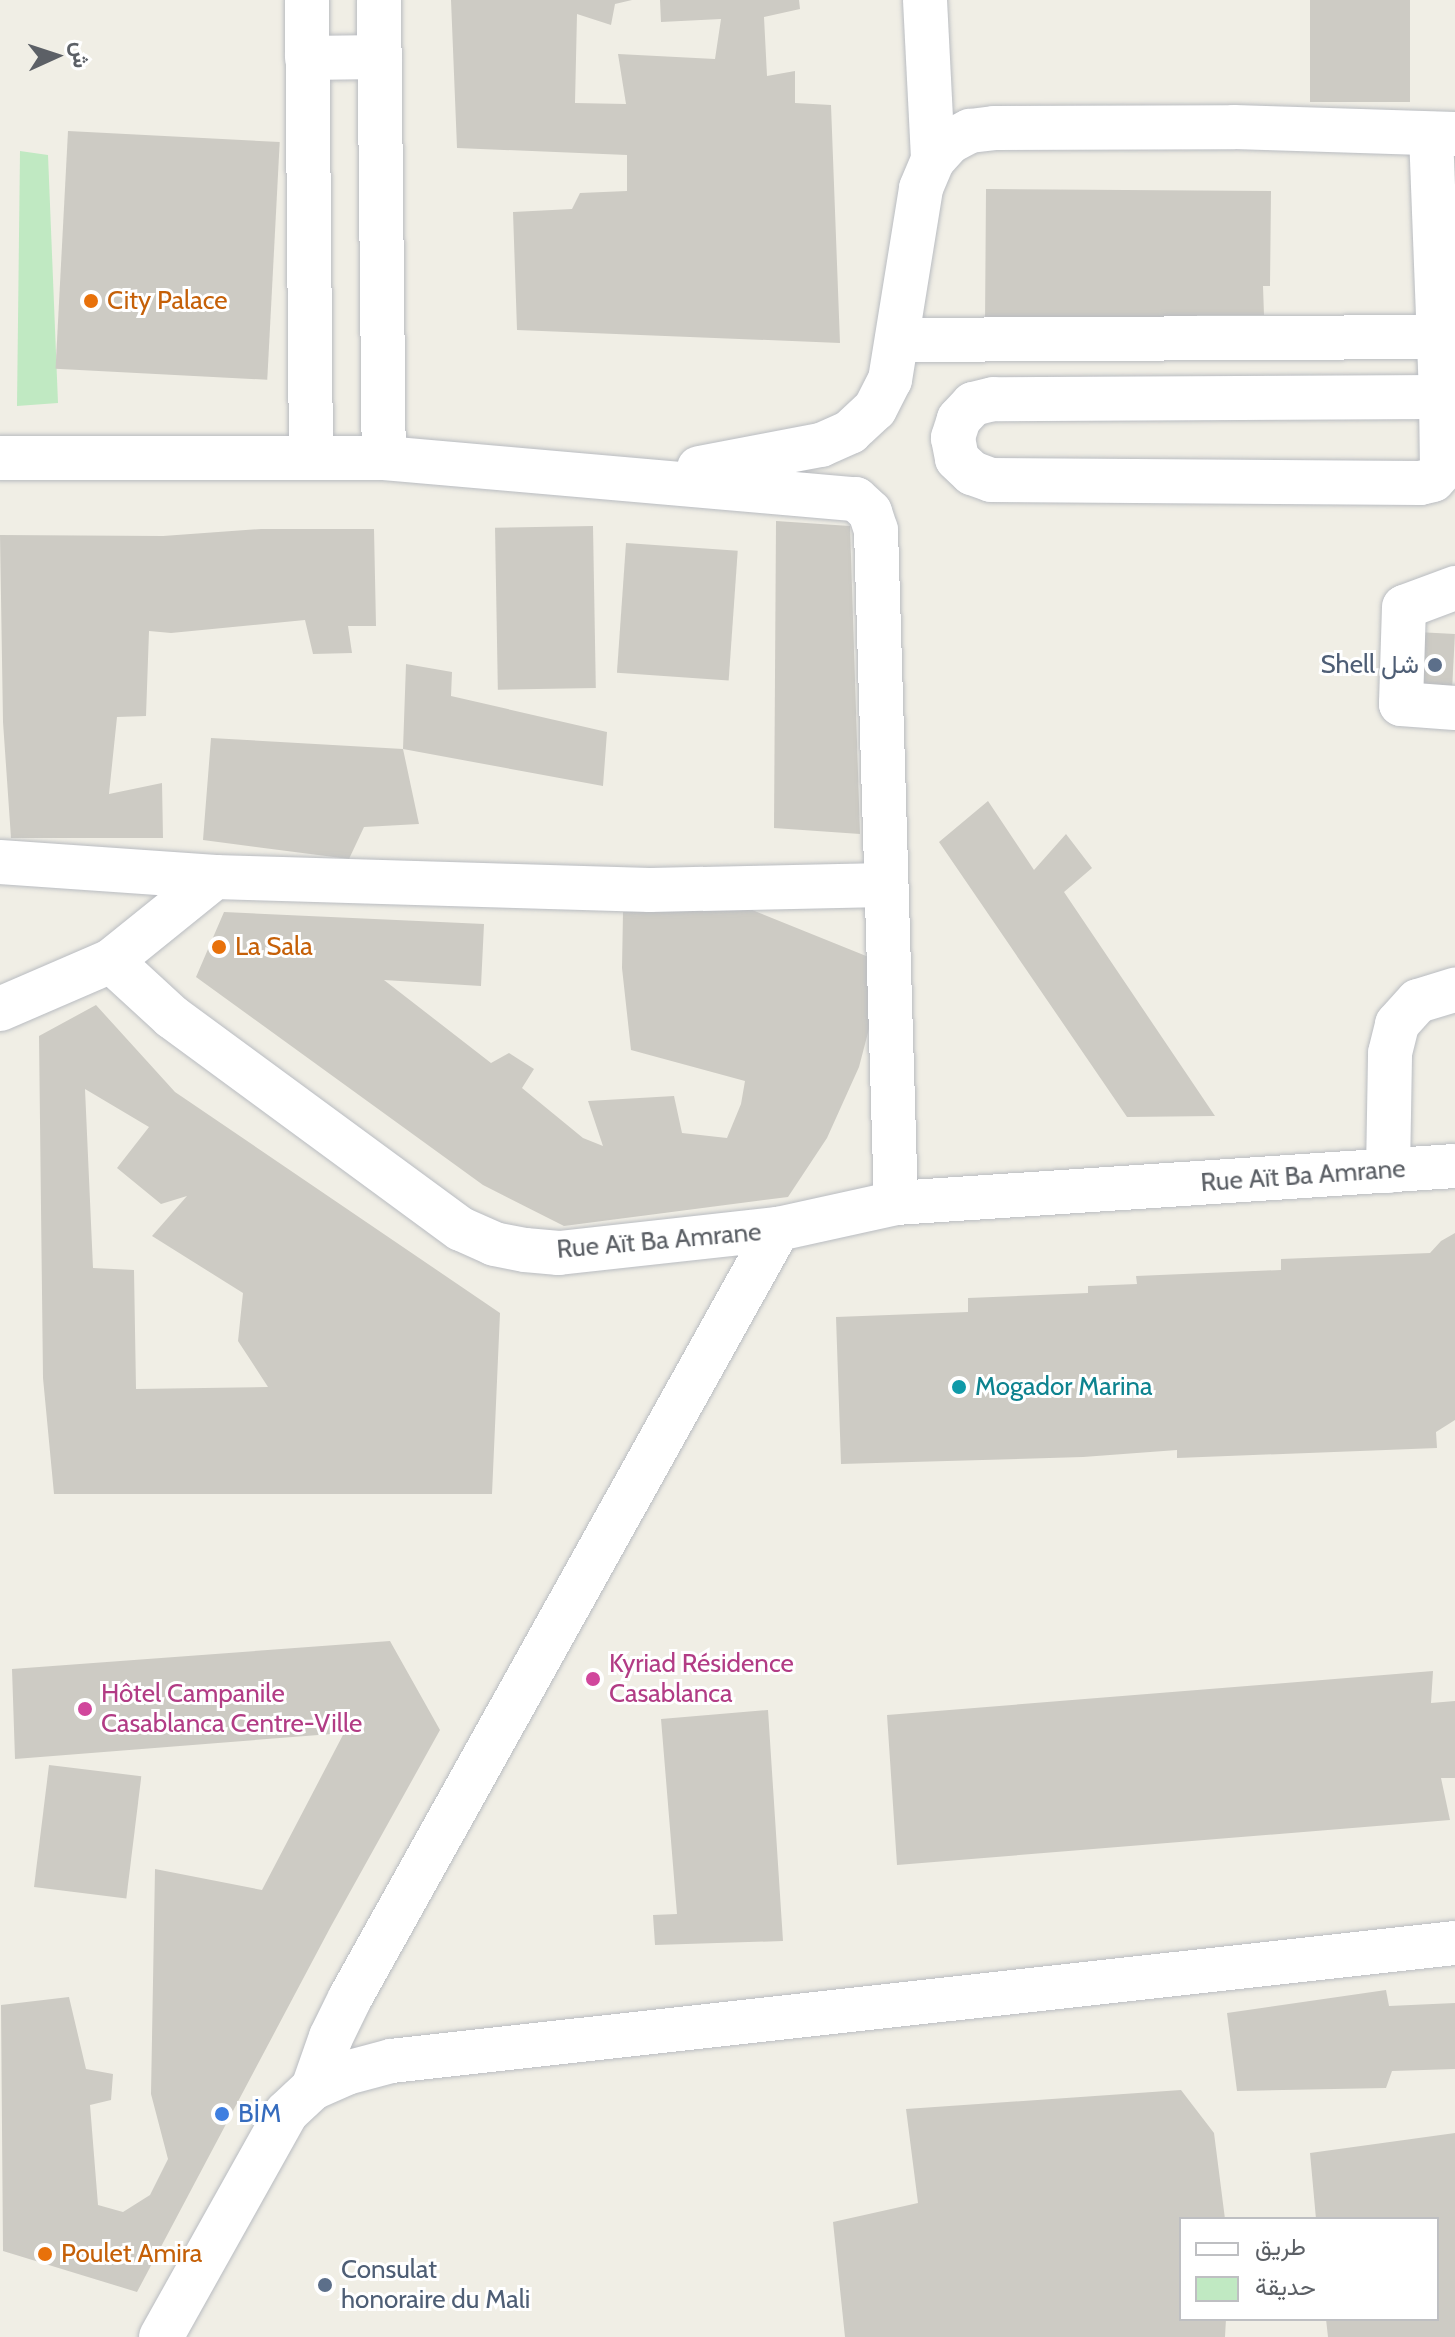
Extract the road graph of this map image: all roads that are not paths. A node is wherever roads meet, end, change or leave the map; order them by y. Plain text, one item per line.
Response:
1 (307, 0) edge
2 (379, 0) edge
3 (925, 0) edge
4 (380, 57) junction
5 (307, 58) junction
6 (1443, 134) edge
7 (933, 160) junction
8 (1439, 337) junction
9 (897, 340) junction
10 (1441, 397) junction
11 (311, 457) junction
12 (0, 458) edge
13 (384, 458) junction
14 (642, 479) junction
15 (1455, 588) edge
16 (1455, 708) edge
17 (0, 862) edge
18 (215, 877) junction
19 (885, 885) junction
20 (111, 961) junction
21 (1455, 990) edge
22 (0, 1009) edge
23 (1455, 1166) edge
24 (1388, 1171) junction
25 (896, 1203) junction
26 (778, 1229) junction
27 (1455, 1943) edge
28 (313, 2088) junction
29 (161, 2337) edge

1 - 5 street
2 - 4 street
3 - 7 street
4 - 5 street
4 - 13 street
5 - 11 street
6 - 7 street
6 - 8 street
7 - 9 street
8 - 9 street
8 - 10 street
9 - 14 street
10 - 10 street
11 - 12 street
11 - 13 street
13 - 14 street
14 - 19 street
15 - 16 street
17 - 18 street
18 - 19 street
18 - 20 street
19 - 25 street
20 - 22 street
20 - 26 street, Rue Aït Ba Amrane
21 - 24 street
23 - 24 street, Rue Aït Ba Amrane
24 - 25 street, Rue Aït Ba Amrane
25 - 26 street, Rue Aït Ba Amrane
26 - 28 street
27 - 28 street
28 - 29 street

